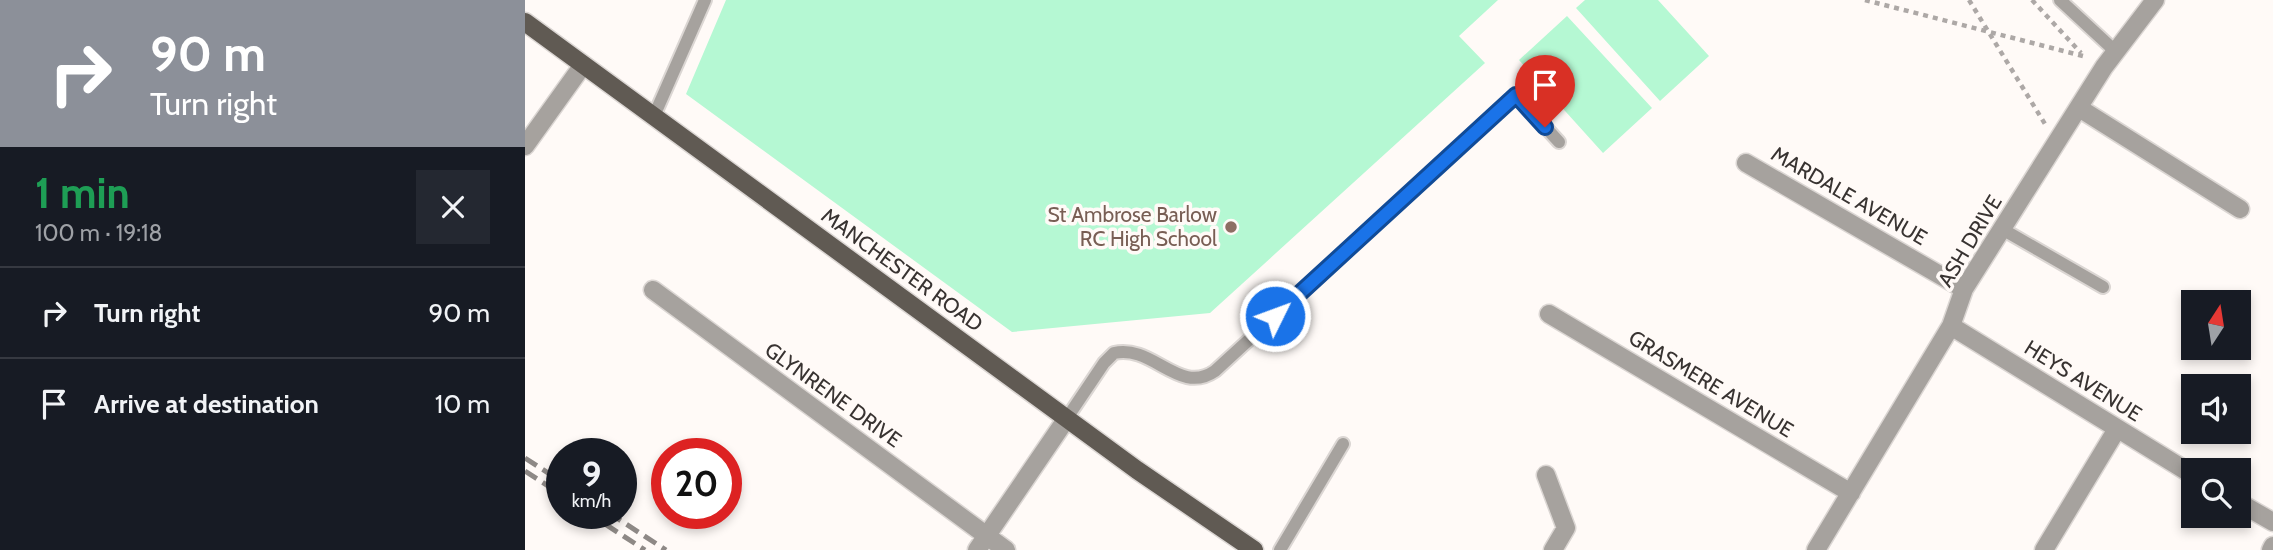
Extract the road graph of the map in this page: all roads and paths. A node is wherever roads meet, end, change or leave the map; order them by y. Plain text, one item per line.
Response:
1 (705, 0) edge
2 (1865, 0) edge
3 (1969, 0) edge
4 (2032, 0) edge
5 (2060, 0) edge
6 (2155, 0) edge
7 (525, 22) edge
8 (1988, 30) junction
9 (2115, 51) junction
10 (2081, 53) junction
11 (583, 65) junction
12 (2104, 67) junction
13 (2078, 108) junction
14 (654, 116) junction
15 (1559, 142) dead end
16 (2057, 142) junction
17 (525, 146) edge
18 (1746, 163) dead end
19 (2240, 209) dead end
20 (2002, 229) junction
21 (2103, 287) dead end
22 (1964, 289) junction
23 (653, 290) dead end
24 (1549, 314) dead end
25 (1951, 326) junction
26 (1067, 418) junction
27 (2117, 429) junction
28 (1343, 444) dead end
29 (2181, 468) edge
30 (1546, 475) dead end
31 (1850, 493) junction
32 (2251, 509) edge
33 (2273, 522) edge
34 (982, 543) edge
35 (1006, 550) edge
36 (1254, 550) edge
37 (1280, 550) edge
38 (1553, 550) edge
39 (1816, 550) edge
40 (2044, 550) edge

1 - 14 lane
2 - 8 path
3 - 8 path
4 - 10 path
5 - 9 lane
6 - 9 street, ASH DRIVE
7 - 11 main road, MANCHESTER ROAD
8 - 10 path
8 - 16 path
9 - 12 street, ASH DRIVE
10 - 12 path
11 - 14 main road, MANCHESTER ROAD
11 - 17 street
12 - 13 street, ASH DRIVE
13 - 16 street, ASH DRIVE
13 - 19 street
14 - 26 main road, MANCHESTER ROAD
15 - 26 lane
16 - 20 street, ASH DRIVE
18 - 22 street, MARDALE AVENUE
20 - 21 lane
20 - 22 street, ASH DRIVE
22 - 25 street, ASH DRIVE
23 - 34 street, GLYNRENE DRIVE
24 - 31 street, GRASMERE AVENUE
25 - 27 street, HEYS AVENUE
25 - 31 street, ASH DRIVE
26 - 34 street
26 - 36 main road, MANCHESTER ROAD
27 - 29 street, HEYS AVENUE
27 - 40 street
28 - 37 lane
30 - 38 street
31 - 39 street, ASH DRIVE
32 - 33 street
34 - 35 street, GLYNRENE DRIVE

